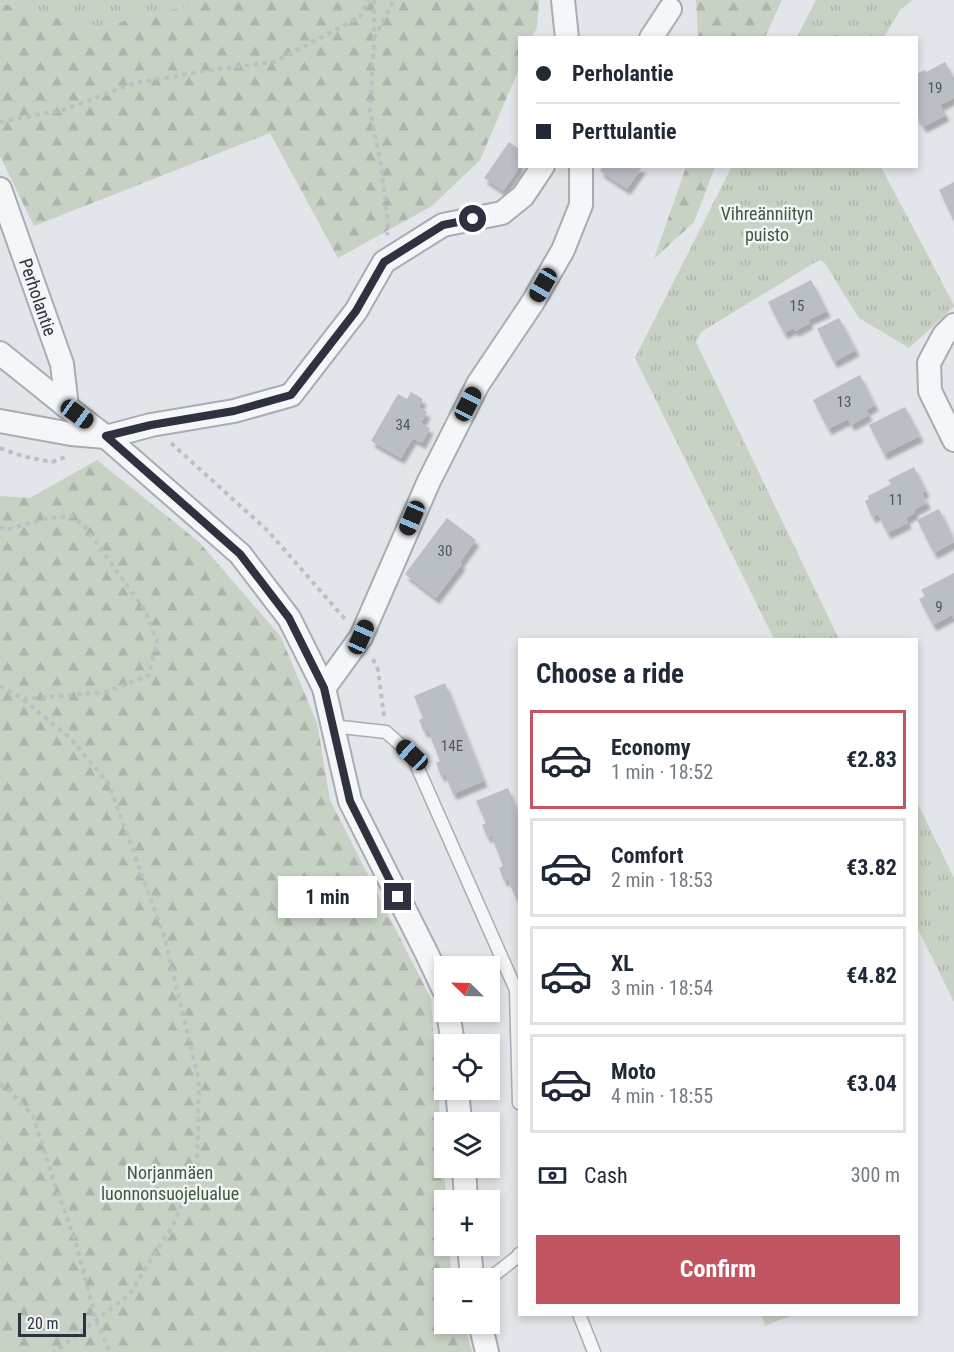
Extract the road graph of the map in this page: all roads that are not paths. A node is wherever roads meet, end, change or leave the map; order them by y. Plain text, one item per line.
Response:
1 (563, 0) edge
2 (670, 9) dead end
3 (567, 36) edge
4 (652, 36) edge
5 (542, 168) edge
6 (581, 168) edge
7 (0, 189) edge
8 (954, 325) edge
9 (0, 353) edge
10 (67, 407) junction
11 (0, 422) edge
12 (106, 436) junction
13 (954, 440) edge
14 (324, 688) junction
15 (332, 726) junction
16 (434, 969) edge
17 (518, 1065) edge
18 (518, 1256) edge
19 (500, 1270) edge
20 (580, 1316) edge
21 (483, 1334) edge
22 (487, 1352) edge
23 (594, 1352) edge

1 - 3 street
2 - 4 street
5 - 12 street
6 - 14 street
7 - 10 street, Perholantie
8 - 13 street
9 - 10 street
10 - 12 street
11 - 12 street
12 - 14 street
14 - 15 street
15 - 16 street
15 - 17 lane
18 - 19 lane
20 - 23 lane
21 - 22 street

